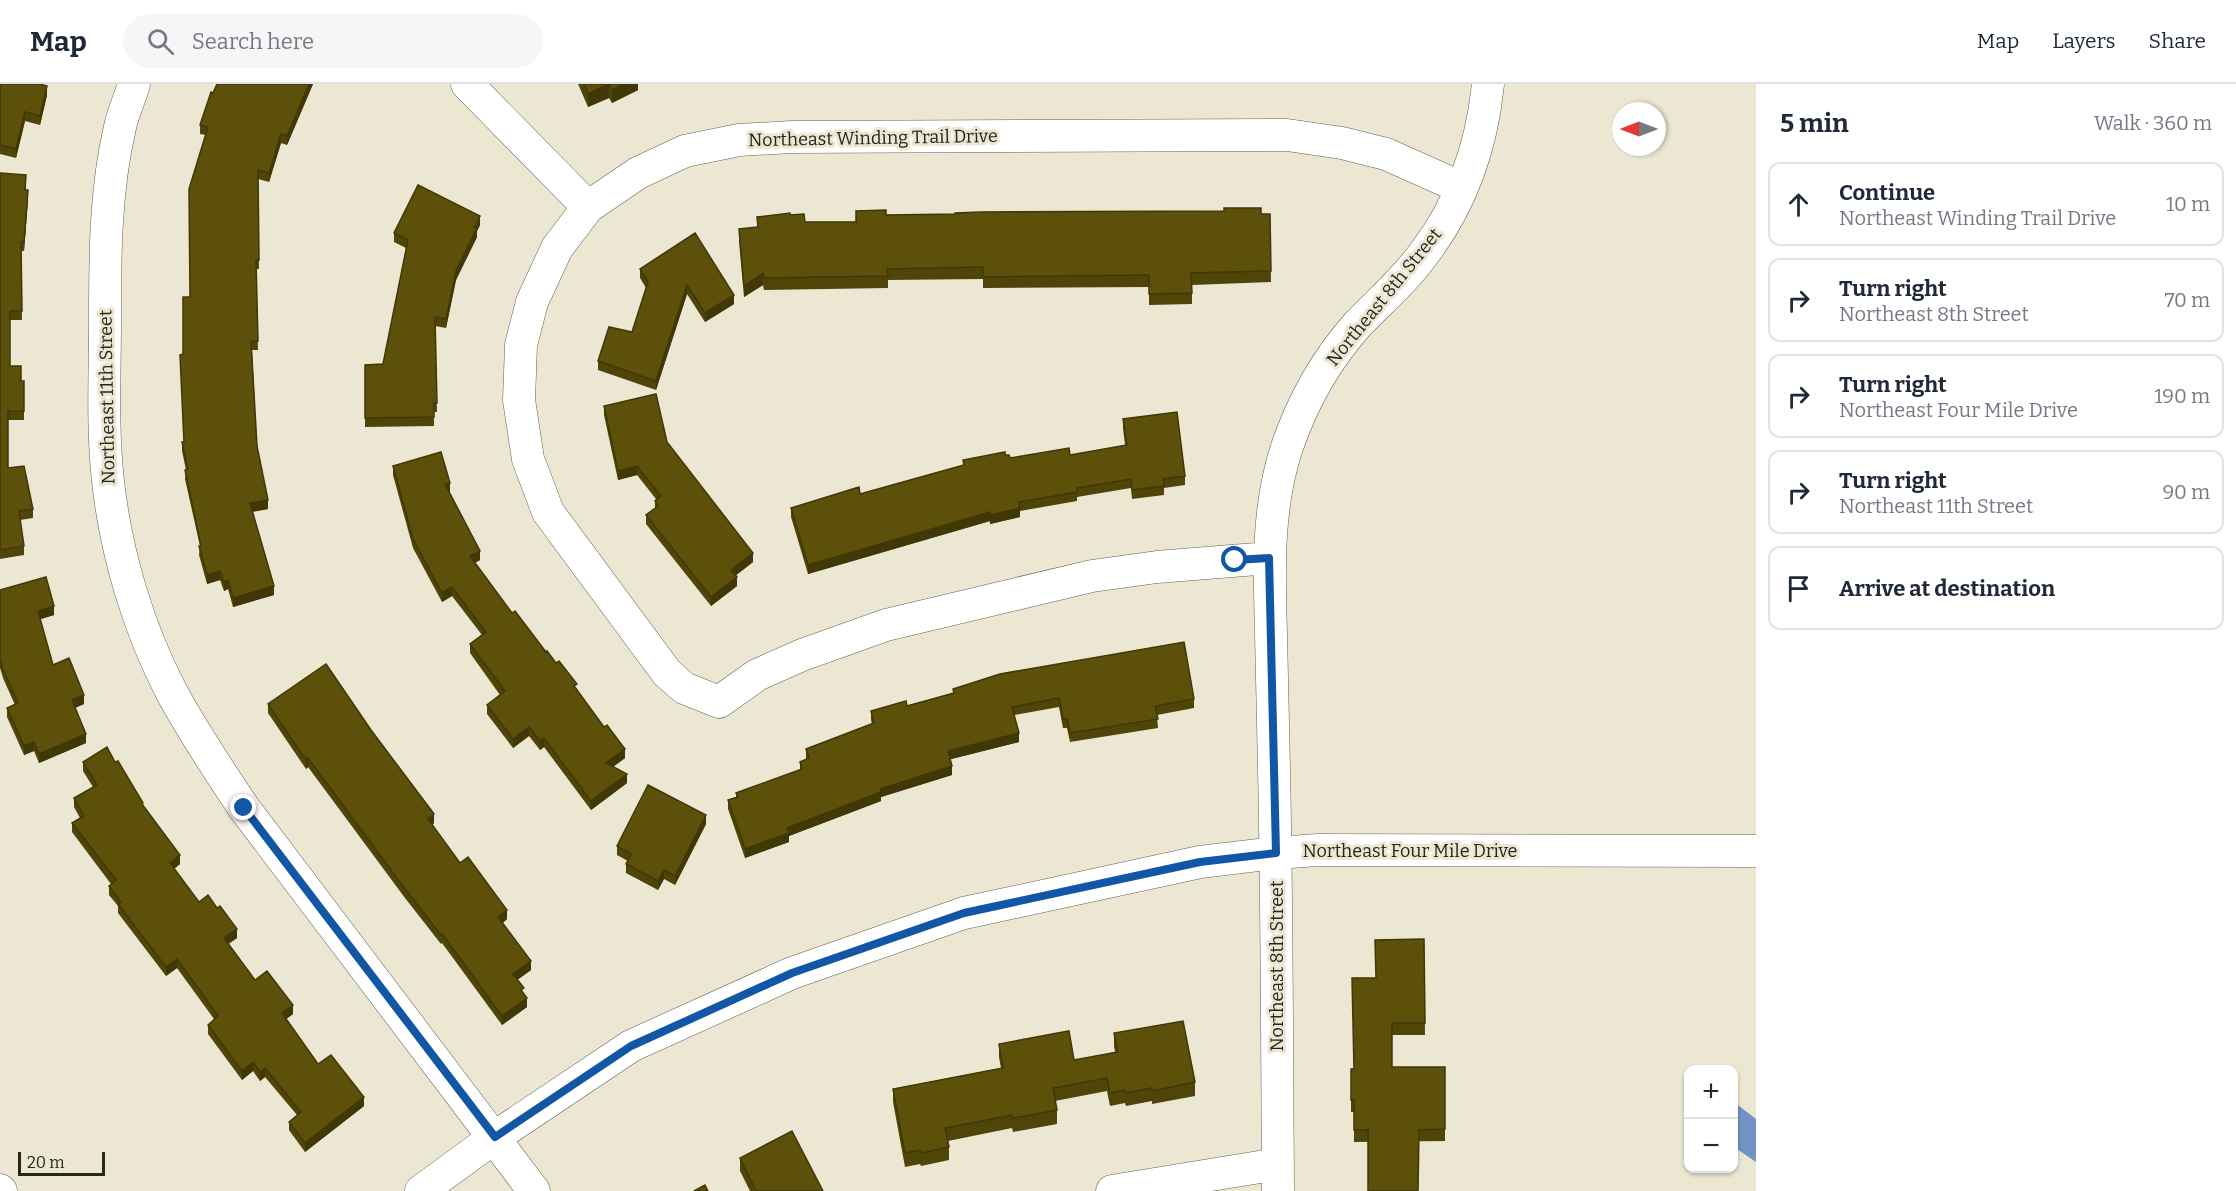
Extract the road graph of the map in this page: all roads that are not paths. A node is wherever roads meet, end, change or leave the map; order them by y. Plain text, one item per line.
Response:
1 (134, 84) edge
2 (467, 84) edge
3 (1488, 84) edge
4 (1462, 188) junction
5 (588, 207) junction
6 (1269, 558) junction
7 (1756, 851) edge
8 (1276, 853) junction
9 (495, 1137) junction
10 (1278, 1177) edge
11 (421, 1191) edge
12 (534, 1191) edge
13 (1112, 1191) edge

1 - 9 street, Northeast 11th Street
2 - 5 street
3 - 4 street, Northeast 8th Street
4 - 5 street, Northeast Winding Trail Drive
4 - 6 street, Northeast 8th Street
5 - 6 street, Northeast Winding Trail Drive
6 - 8 street, Northeast 8th Street
7 - 8 street, Northeast Four Mile Drive
8 - 9 street, Northeast Four Mile Drive
8 - 10 street, Northeast 8th Street
9 - 11 street, Northeast Four Mile Drive
9 - 12 street, Northeast 11th Street
10 - 13 street

